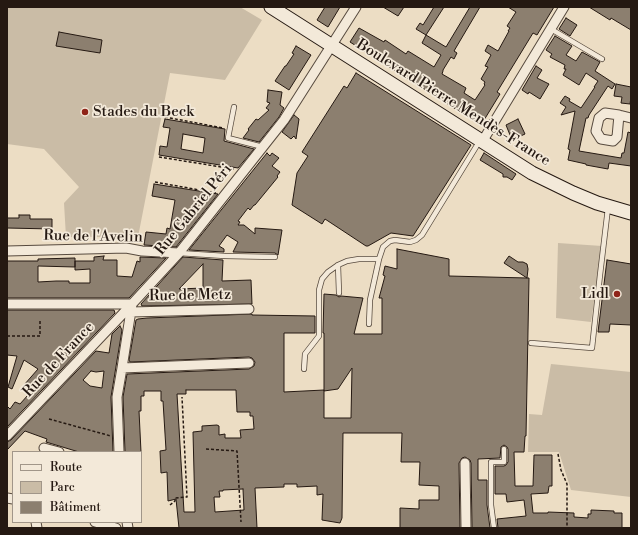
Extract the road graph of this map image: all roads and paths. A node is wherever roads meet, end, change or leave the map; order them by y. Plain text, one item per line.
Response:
1 (271, 7) edge
2 (356, 7) edge
3 (564, 7) edge
4 (551, 29) junction
5 (332, 46) junction
6 (602, 59) dead end
7 (234, 107) dead end
8 (620, 115) dead end
9 (165, 117) dead end
10 (631, 118) edge
11 (229, 129) junction
12 (481, 141) junction
13 (263, 147) junction
14 (159, 157) dead end
15 (243, 173) junction
16 (155, 182) dead end
17 (226, 194) junction
18 (608, 206) junction
19 (629, 212) edge
20 (7, 251) edge
21 (179, 252) junction
22 (275, 256) dead end
23 (379, 259) junction
24 (338, 265) junction
25 (339, 293) dead end
26 (7, 304) edge
27 (132, 308) junction
28 (249, 309) dead end
29 (40, 319) dead end
30 (369, 324) dead end
31 (7, 336) edge
32 (531, 343) dead end
33 (249, 363) dead end
34 (122, 368) junction
35 (304, 369) dead end
36 (182, 397) dead end
37 (49, 419) dead end
38 (7, 436) edge
39 (118, 438) junction
40 (44, 448) dead end
41 (206, 449) dead end
42 (504, 449) dead end
43 (55, 451) edge
44 (119, 451) edge
45 (558, 454) dead end
46 (465, 463) dead end
47 (170, 505) dead end
48 (241, 522) dead end
49 (102, 523) edge
50 (115, 525) edge
51 (466, 528) edge
52 (494, 528) edge
53 (567, 528) edge

1 - 5 street, Boulevard Pierre Mendès-France
2 - 5 street, Rue Gabriel Péri
3 - 4 street
4 - 6 lane
4 - 12 street
5 - 12 street, Boulevard Pierre Mendès-France
5 - 13 street, Rue Gabriel Péri
7 - 11 lane
8 - 10 street
9 - 11 path
11 - 13 lane
12 - 18 street, Boulevard Pierre Mendès-France
12 - 23 lane
13 - 15 street, Rue Gabriel Péri
14 - 15 path
15 - 17 street, Rue Gabriel Péri
16 - 17 path
17 - 21 street, Rue Gabriel Péri
18 - 19 street, Boulevard Pierre Mendès-France
18 - 32 lane
20 - 21 street, Rue de l'Avelin
21 - 22 lane
21 - 27 street, Rue Gabriel Péri
23 - 24 lane
23 - 30 lane
24 - 25 lane
24 - 35 lane
26 - 27 street, Rue de Metz
27 - 28 street, Rue de Metz
27 - 34 street
27 - 38 street, Rue de France
29 - 31 path
33 - 34 street
34 - 39 street
36 - 47 path
37 - 39 path
39 - 44 street
40 - 43 street
41 - 48 path
42 - 52 lane
45 - 53 path
46 - 51 street
49 - 50 street

